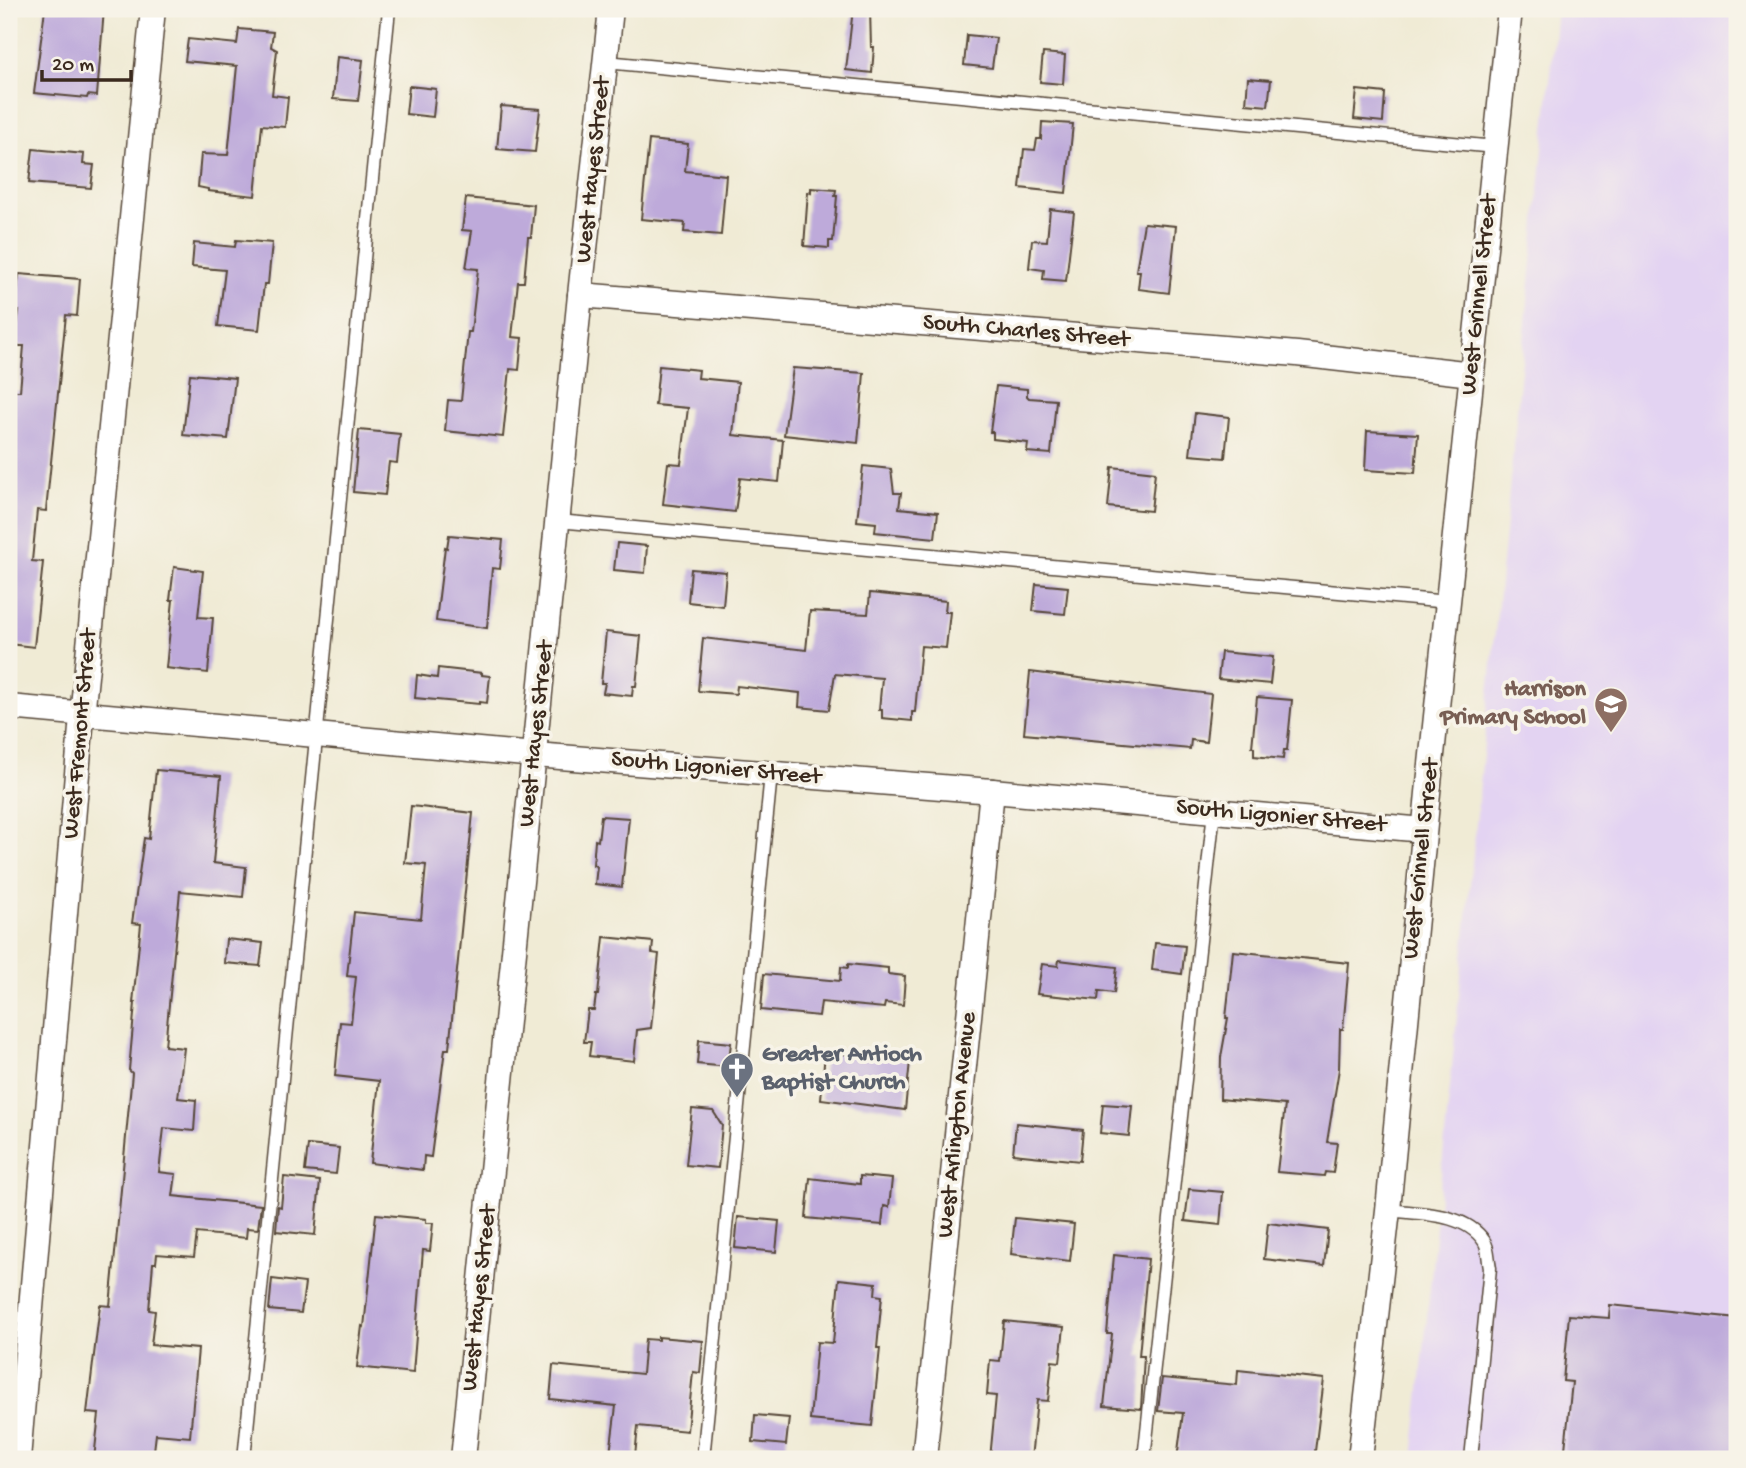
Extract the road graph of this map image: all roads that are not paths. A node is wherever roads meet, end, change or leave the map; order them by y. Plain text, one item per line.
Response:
1 (153, 9) edge
2 (389, 9) edge
3 (611, 9) edge
4 (1510, 9) edge
5 (606, 62) junction
6 (1495, 147) junction
7 (580, 295) junction
8 (1472, 374) junction
9 (558, 521) junction
10 (1448, 602) junction
11 (9, 707) edge
12 (82, 716) junction
13 (317, 736) junction
14 (535, 755) junction
15 (771, 774) junction
16 (992, 792) junction
17 (1214, 811) junction
18 (1424, 830) junction
19 (1388, 1210) junction
20 (18, 1459) edge
21 (244, 1459) edge
22 (463, 1459) edge
23 (703, 1459) edge
24 (924, 1459) edge
25 (1144, 1459) edge
26 (1360, 1459) edge
27 (1471, 1459) edge

1 - 12 street, West Fremont Street
2 - 13 lane
3 - 5 street, West Hayes Street
4 - 6 street, West Grinnell Street
5 - 6 lane
5 - 7 street, West Hayes Street
6 - 8 street, West Grinnell Street
7 - 8 street, South Charles Street
7 - 9 street, West Hayes Street
8 - 10 street, West Grinnell Street
9 - 10 lane
9 - 14 street, West Hayes Street
10 - 18 street, West Grinnell Street
11 - 12 street, South Ligonier Street
12 - 13 street, South Ligonier Street
12 - 20 street, West Fremont Street
13 - 14 street, South Ligonier Street
13 - 21 lane
14 - 15 street, South Ligonier Street
14 - 22 street, West Hayes Street
15 - 16 street, South Ligonier Street
15 - 23 lane
16 - 17 street, South Ligonier Street
16 - 24 street, West Arlington Avenue
17 - 18 street, South Ligonier Street
17 - 25 lane
18 - 19 street, West Grinnell Street
19 - 26 street, West Grinnell Street
19 - 27 lane

